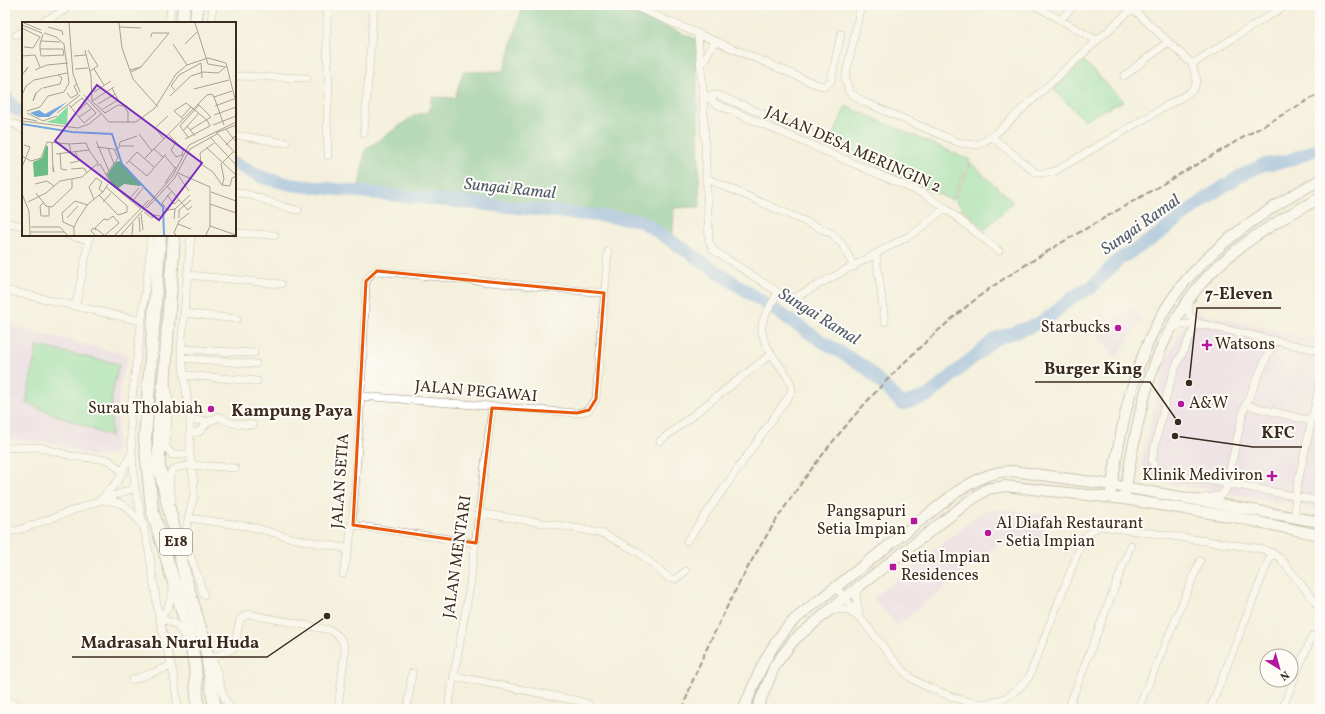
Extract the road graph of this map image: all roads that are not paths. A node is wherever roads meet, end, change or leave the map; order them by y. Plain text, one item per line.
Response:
1 (68, 5) edge
2 (171, 5) edge
3 (184, 5) edge
4 (198, 5) edge
5 (213, 5) edge
6 (327, 5) edge
7 (374, 5) edge
8 (631, 5) edge
9 (861, 5) edge
10 (1034, 5) edge
11 (1075, 5) edge
12 (1285, 5) edge
13 (1134, 7) edge
14 (1060, 20) junction
15 (42, 22) edge
16 (169, 22) edge
17 (182, 22) edge
18 (195, 22) edge
19 (211, 22) edge
20 (22, 32) edge
21 (842, 34) dead end
22 (16, 35) dead end
23 (698, 35) junction
24 (1096, 40) junction
25 (714, 42) junction
26 (1168, 42) junction
27 (1192, 64) junction
28 (701, 66) junction
29 (236, 76) edge
30 (1124, 76) dead end
31 (307, 78) dead end
32 (707, 95) junction
33 (5, 123) edge
34 (22, 129) edge
35 (364, 133) dead end
36 (236, 135) edge
37 (992, 137) junction
38 (827, 141) dead end
39 (286, 143) dead end
40 (328, 156) dead end
41 (706, 178) junction
42 (1320, 180) edge
43 (236, 192) edge
44 (1320, 198) edge
45 (945, 208) junction
46 (298, 210) dead end
47 (5, 222) edge
48 (22, 226) edge
49 (236, 233) edge
50 (275, 235) dead end
51 (78, 236) edge
52 (150, 236) edge
53 (160, 236) edge
54 (174, 236) edge
55 (191, 236) edge
56 (90, 237) edge
57 (999, 251) dead end
58 (608, 252) dead end
59 (876, 255) junction
60 (854, 267) junction
61 (188, 275) junction
62 (281, 284) dead end
63 (5, 290) edge
64 (778, 292) junction
65 (604, 293) junction
66 (1189, 300) junction
67 (76, 305) junction
68 (184, 312) junction
69 (237, 319) dead end
70 (141, 321) junction
71 (885, 322) dead end
72 (1197, 323) junction
73 (1170, 329) junction
74 (1274, 340) junction
75 (181, 349) junction
76 (1320, 351) edge
77 (254, 353) dead end
78 (770, 354) junction
79 (183, 358) junction
80 (256, 364) dead end
81 (165, 372) junction
82 (184, 375) junction
83 (257, 382) dead end
84 (1320, 382) edge
85 (361, 396) junction
86 (1246, 405) junction
87 (492, 408) junction
88 (190, 420) junction
89 (1311, 420) junction
90 (208, 422) junction
91 (253, 425) dead end
92 (190, 433) junction
93 (660, 441) dead end
94 (5, 448) edge
95 (132, 453) junction
96 (190, 454) junction
97 (192, 466) junction
98 (234, 468) dead end
99 (123, 473) junction
100 (1227, 483) junction
101 (1112, 485) junction
102 (135, 488) junction
103 (1126, 488) junction
104 (1295, 496) junction
105 (1110, 497) junction
106 (1124, 499) junction
107 (1191, 499) junction
108 (99, 501) junction
109 (1320, 501) edge
110 (479, 513) junction
111 (1295, 517) junction
112 (188, 518) junction
113 (1320, 522) edge
114 (353, 525) junction
115 (142, 526) junction
116 (172, 526) junction
117 (5, 532) edge
118 (1320, 535) edge
119 (687, 541) dead end
120 (476, 543) junction
121 (1131, 545) dead end
122 (349, 550) junction
123 (1272, 552) junction
124 (1200, 561) dead end
125 (686, 571) dead end
126 (343, 574) dead end
127 (174, 583) junction
128 (860, 585) junction
129 (836, 588) junction
130 (204, 594) dead end
131 (844, 598) junction
132 (1320, 608) edge
133 (828, 611) junction
134 (861, 618) junction
135 (159, 619) junction
136 (1312, 636) dead end
137 (206, 648) junction
138 (212, 658) junction
139 (171, 666) junction
140 (195, 666) junction
141 (412, 674) dead end
142 (454, 676) junction
143 (132, 680) dead end
144 (5, 699) edge
145 (25, 709) edge
146 (178, 709) edge
147 (198, 709) edge
148 (215, 709) edge
149 (233, 709) edge
150 (338, 709) edge
151 (407, 709) edge
152 (448, 709) edge
153 (591, 709) edge
154 (744, 709) edge
155 (757, 709) edge
156 (1068, 709) edge
157 (1138, 709) edge
158 (1210, 709) edge
159 (1282, 709) edge

1 - 15 street
2 - 16 street
3 - 17 highway
4 - 18 highway
5 - 19 street
6 - 40 street
7 - 35 street
8 - 23 street
9 - 37 street
10 - 14 street
11 - 14 street
12 - 27 street
13 - 24 street
13 - 26 street
14 - 24 street
20 - 22 street
21 - 25 street
23 - 25 street
23 - 28 street
24 - 37 street
25 - 28 street
26 - 27 street
26 - 30 street
27 - 37 street
28 - 32 street
29 - 31 street
32 - 38 street, JALAN DESA MERINGIN 2
32 - 41 street
32 - 45 street, JALAN DESA MERINGIN 2
33 - 34 street
36 - 39 street
41 - 60 street
41 - 64 street
42 - 101 street
43 - 46 street
44 - 66 street
45 - 57 street, JALAN DESA MERINGIN 2
45 - 59 street
47 - 48 street
49 - 50 street
51 - 56 street
52 - 70 street
53 - 127 highway, E18
54 - 81 highway, E18
55 - 61 street
56 - 67 street
58 - 65 street
59 - 60 street
59 - 71 street
60 - 64 street
61 - 62 street
61 - 68 street
63 - 67 street
64 - 78 street
65 - 85 street, JALAN SETIA
65 - 87 street, JALAN PEGAWAI
66 - 72 street
66 - 73 street
67 - 70 street
68 - 69 street
68 - 75 street
70 - 95 street
72 - 73 street
72 - 74 street
72 - 100 street
73 - 103 street
74 - 76 street
74 - 86 street
75 - 77 street
75 - 79 street
78 - 93 street
78 - 119 street
79 - 80 street
79 - 82 street
81 - 96 street
81 - 116 highway, E18
82 - 83 street
82 - 88 street
84 - 89 street
85 - 87 street, JALAN PEGAWAI
85 - 114 street, JALAN SETIA
86 - 89 street
86 - 100 street
87 - 110 street, JALAN MENTARI
88 - 90 street
88 - 92 street
89 - 104 street
90 - 91 street
90 - 92 street
92 - 96 street
94 - 99 street
95 - 99 street
95 - 102 street
96 - 97 street
97 - 98 street
97 - 112 street
97 - 116 street
99 - 108 street
100 - 104 street
100 - 107 street
101 - 103 street
101 - 105 street
101 - 129 street
102 - 108 street
102 - 115 street
103 - 106 street
103 - 107 street
104 - 109 street
104 - 111 street
105 - 106 street
105 - 128 street
106 - 118 street
107 - 111 street
108 - 115 street
108 - 117 street
110 - 120 street, JALAN MENTARI
110 - 125 street
111 - 113 street
112 - 122 street
112 - 130 street
114 - 120 street
114 - 122 street, JALAN SETIA
115 - 135 street
116 - 137 highway, E18
120 - 142 street, JALAN MENTARI
121 - 156 street
122 - 126 street, JALAN SETIA
123 - 132 street
123 - 134 street
123 - 158 street
124 - 157 street
127 - 135 street
127 - 140 highway, E18
128 - 131 street
128 - 134 street
129 - 131 street
129 - 154 street
131 - 133 street
131 - 134 street
133 - 134 street
133 - 155 street
135 - 139 street
135 - 140 street
136 - 159 street
137 - 138 street
137 - 148 highway, E18
138 - 149 street
138 - 150 street
139 - 143 street
139 - 146 street
140 - 147 highway, E18
141 - 151 street
142 - 152 street, JALAN MENTARI
142 - 153 street
144 - 145 street

